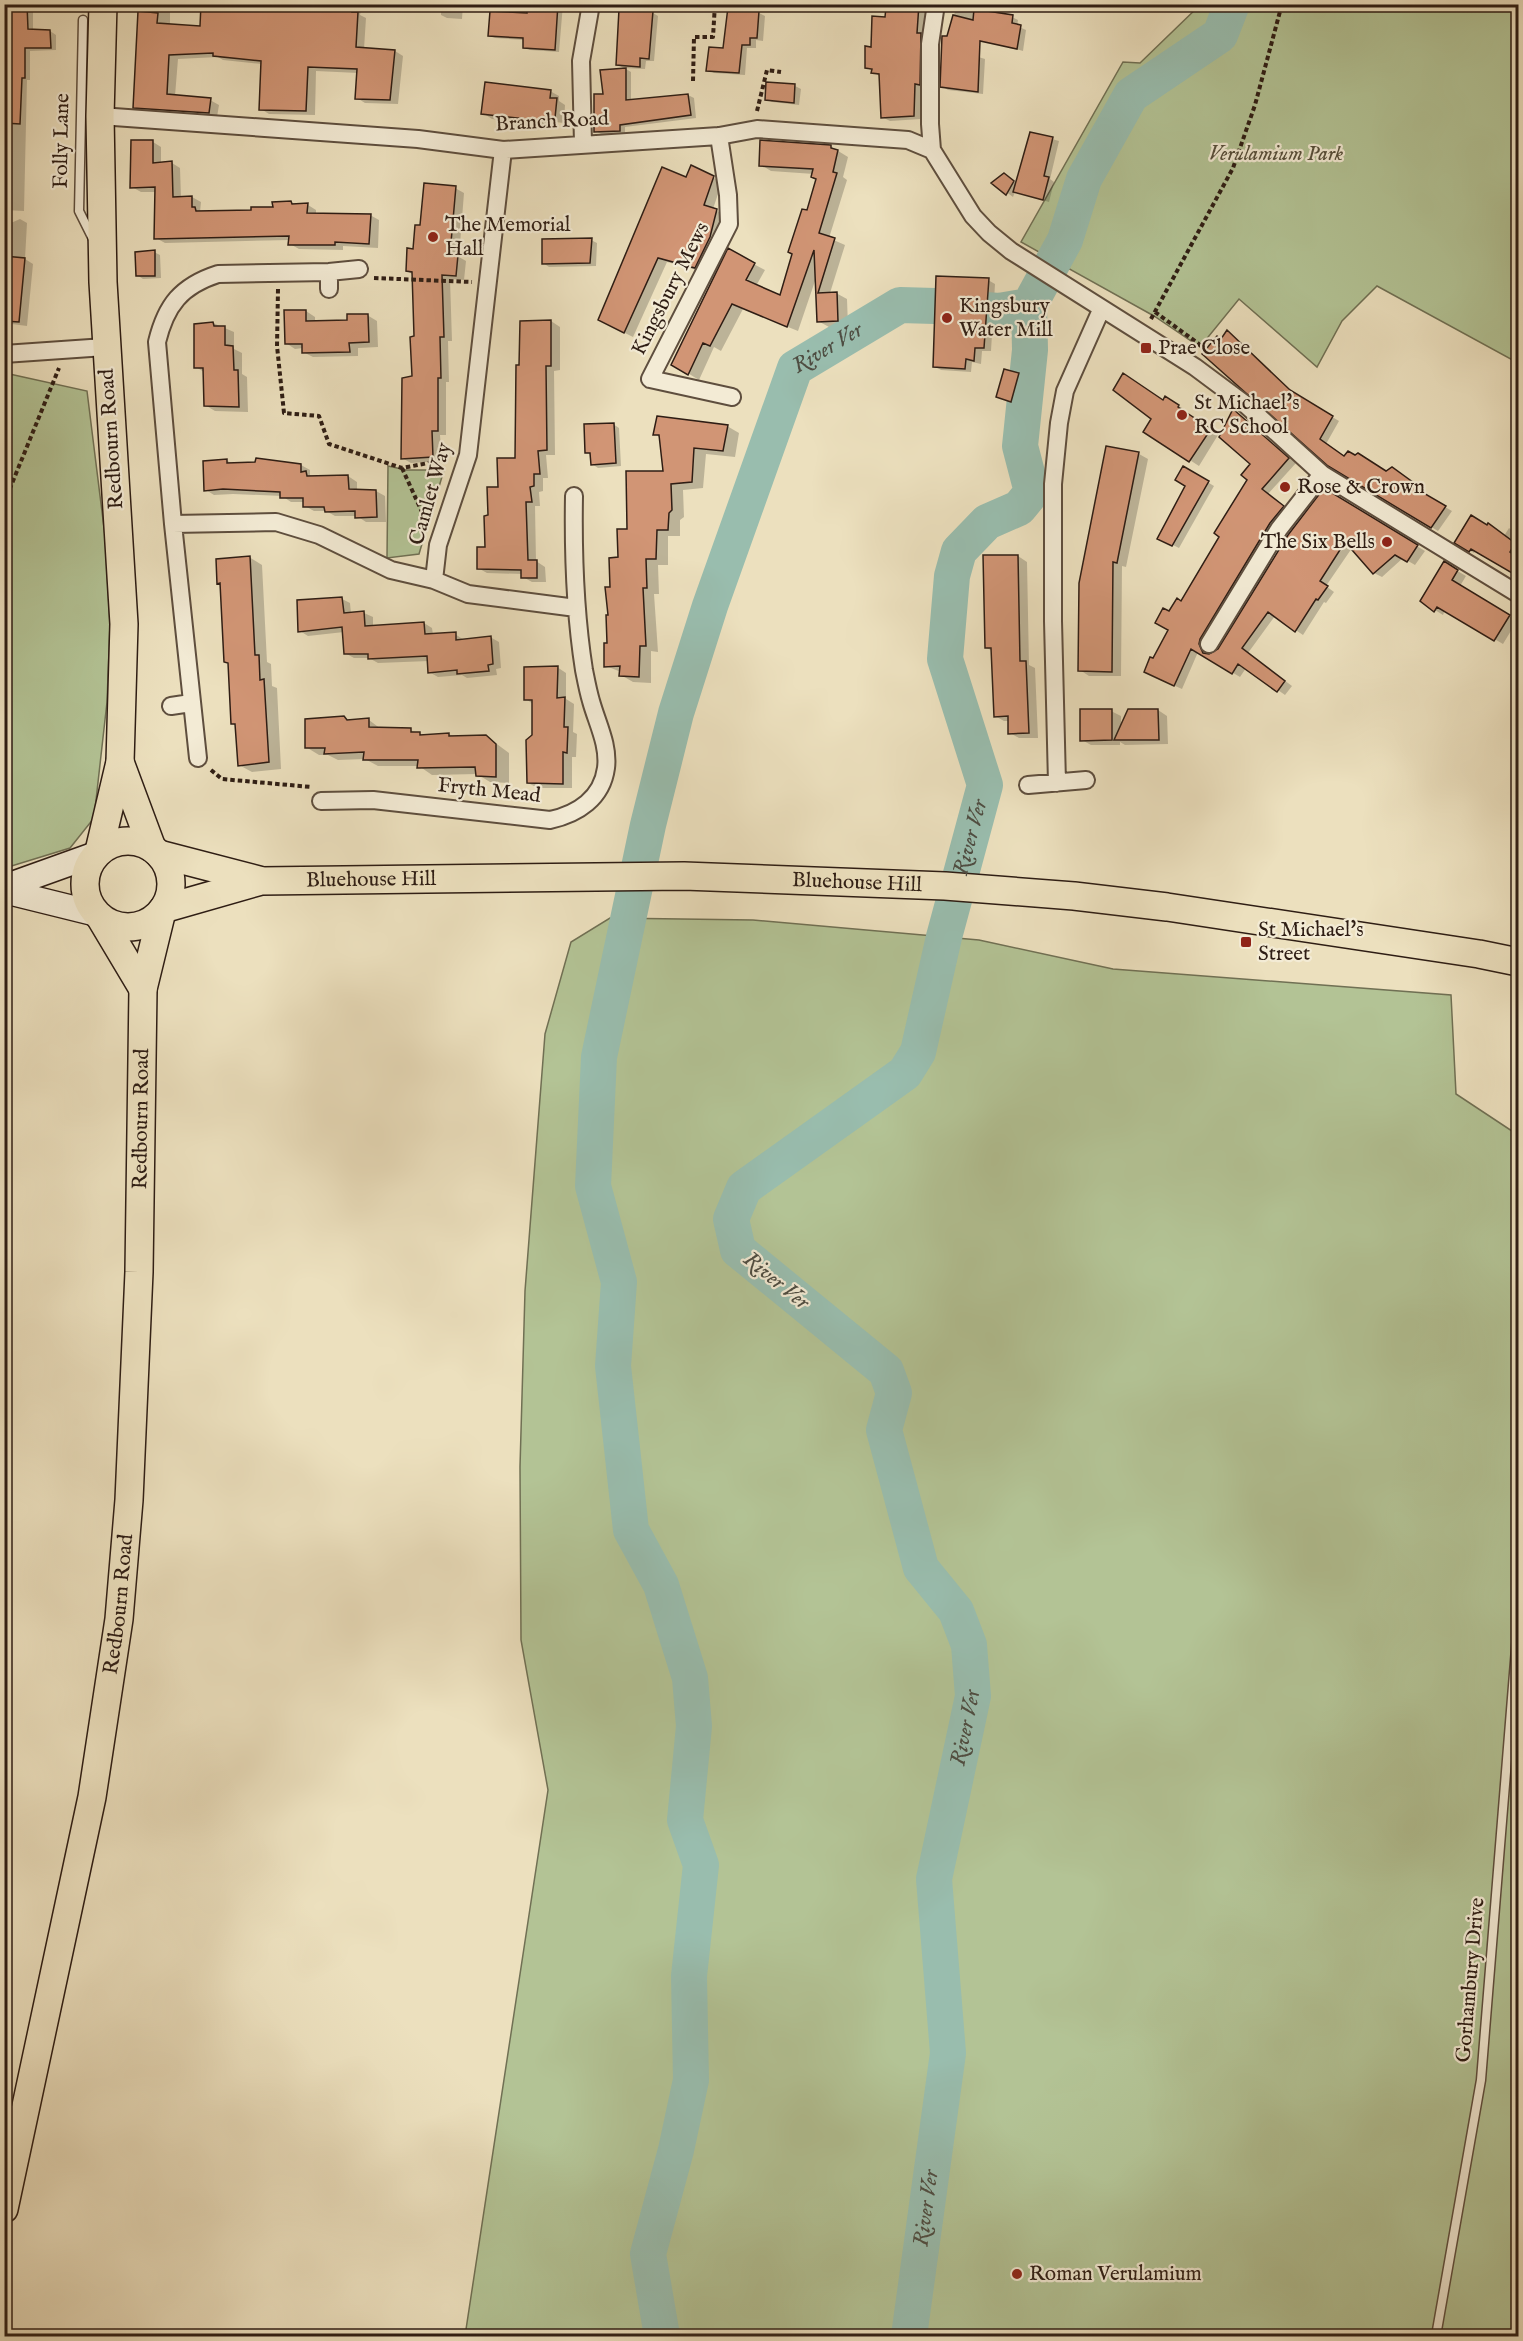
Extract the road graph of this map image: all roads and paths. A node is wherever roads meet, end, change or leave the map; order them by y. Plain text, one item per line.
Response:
1 (591, 4) edge
2 (715, 4) edge
3 (936, 4) edge
4 (1282, 4) edge
5 (93, 12) edge
6 (781, 72) dead end
7 (693, 81) dead end
8 (100, 116) junction
9 (757, 129) junction
10 (719, 136) junction
11 (583, 143) junction
12 (503, 150) junction
13 (932, 150) junction
14 (102, 257) junction
15 (359, 269) joint
16 (278, 273) junction
17 (488, 283) junction
18 (1101, 310) junction
19 (105, 347) junction
20 (4, 354) edge
21 (1192, 355) dead end
22 (59, 368) dead end
23 (732, 397) dead end
24 (468, 455) junction
25 (402, 468) junction
26 (1322, 474) junction
27 (574, 496) dead end
28 (4, 503) edge
29 (173, 524) junction
30 (438, 545) junction
31 (434, 580) junction
32 (1518, 594) edge
33 (576, 608) junction
34 (1209, 644) dead end
35 (191, 703) junction
36 (171, 706) dead end
37 (198, 758) joint
38 (120, 762) junction
39 (1086, 780) dead end
40 (1058, 783) junction
41 (1028, 785) dead end
42 (321, 801) joint
43 (156, 851) junction
44 (98, 853) junction
45 (261, 881) junction
46 (4, 887) edge
47 (4, 891) edge
48 (162, 910) junction
49 (98, 915) junction
50 (1518, 949) edge
51 (1479, 954) junction
52 (1518, 962) edge
53 (143, 989) junction
54 (1518, 1624) edge
55 (4, 2209) edge
56 (1436, 2337) edge

1 - 11 street
2 - 7 path
3 - 13 street
4 - 21 path
5 - 8 main road, Redbourn Road
5 - 14 lane, Folly Lane
6 - 9 path
8 - 12 street, Branch Road
8 - 14 main road, Redbourn Road
9 - 10 street, Branch Road
9 - 13 street, Branch Road
10 - 11 street, Branch Road
10 - 23 street, Kingsbury Mews
11 - 12 street, Branch Road
12 - 17 street, Camlet Way
13 - 18 street
14 - 19 main road, Redbourn Road
15 - 16 street
15 - 17 path
16 - 25 path
16 - 29 street
17 - 24 street, Camlet Way
18 - 26 street
18 - 40 street
19 - 20 street
19 - 38 main road, Redbourn Road
22 - 28 path
24 - 25 path
24 - 30 street, Camlet Way
25 - 30 path
26 - 32 street
26 - 34 street
27 - 33 street, Fryth Mead
29 - 31 street, Camlet Way
29 - 35 street
30 - 31 street, Camlet Way
31 - 33 street
33 - 42 street, Fryth Mead
35 - 36 street
35 - 37 street
37 - 42 path
38 - 43 main road, Redbourn Road
38 - 44 main road, Redbourn Road
39 - 40 street
40 - 41 street
43 - 44 main road
43 - 45 main road, Bluehouse Hill
43 - 48 main road
44 - 46 street
44 - 49 main road
45 - 48 main road, Bluehouse Hill
45 - 51 main road, Bluehouse Hill
47 - 49 street
48 - 49 main road
48 - 53 main road, Redbourn Road
49 - 53 main road
50 - 51 street
51 - 52 main road, Bluehouse Hill
53 - 55 main road, Redbourn Road
54 - 56 lane, Gorhambury Drive

